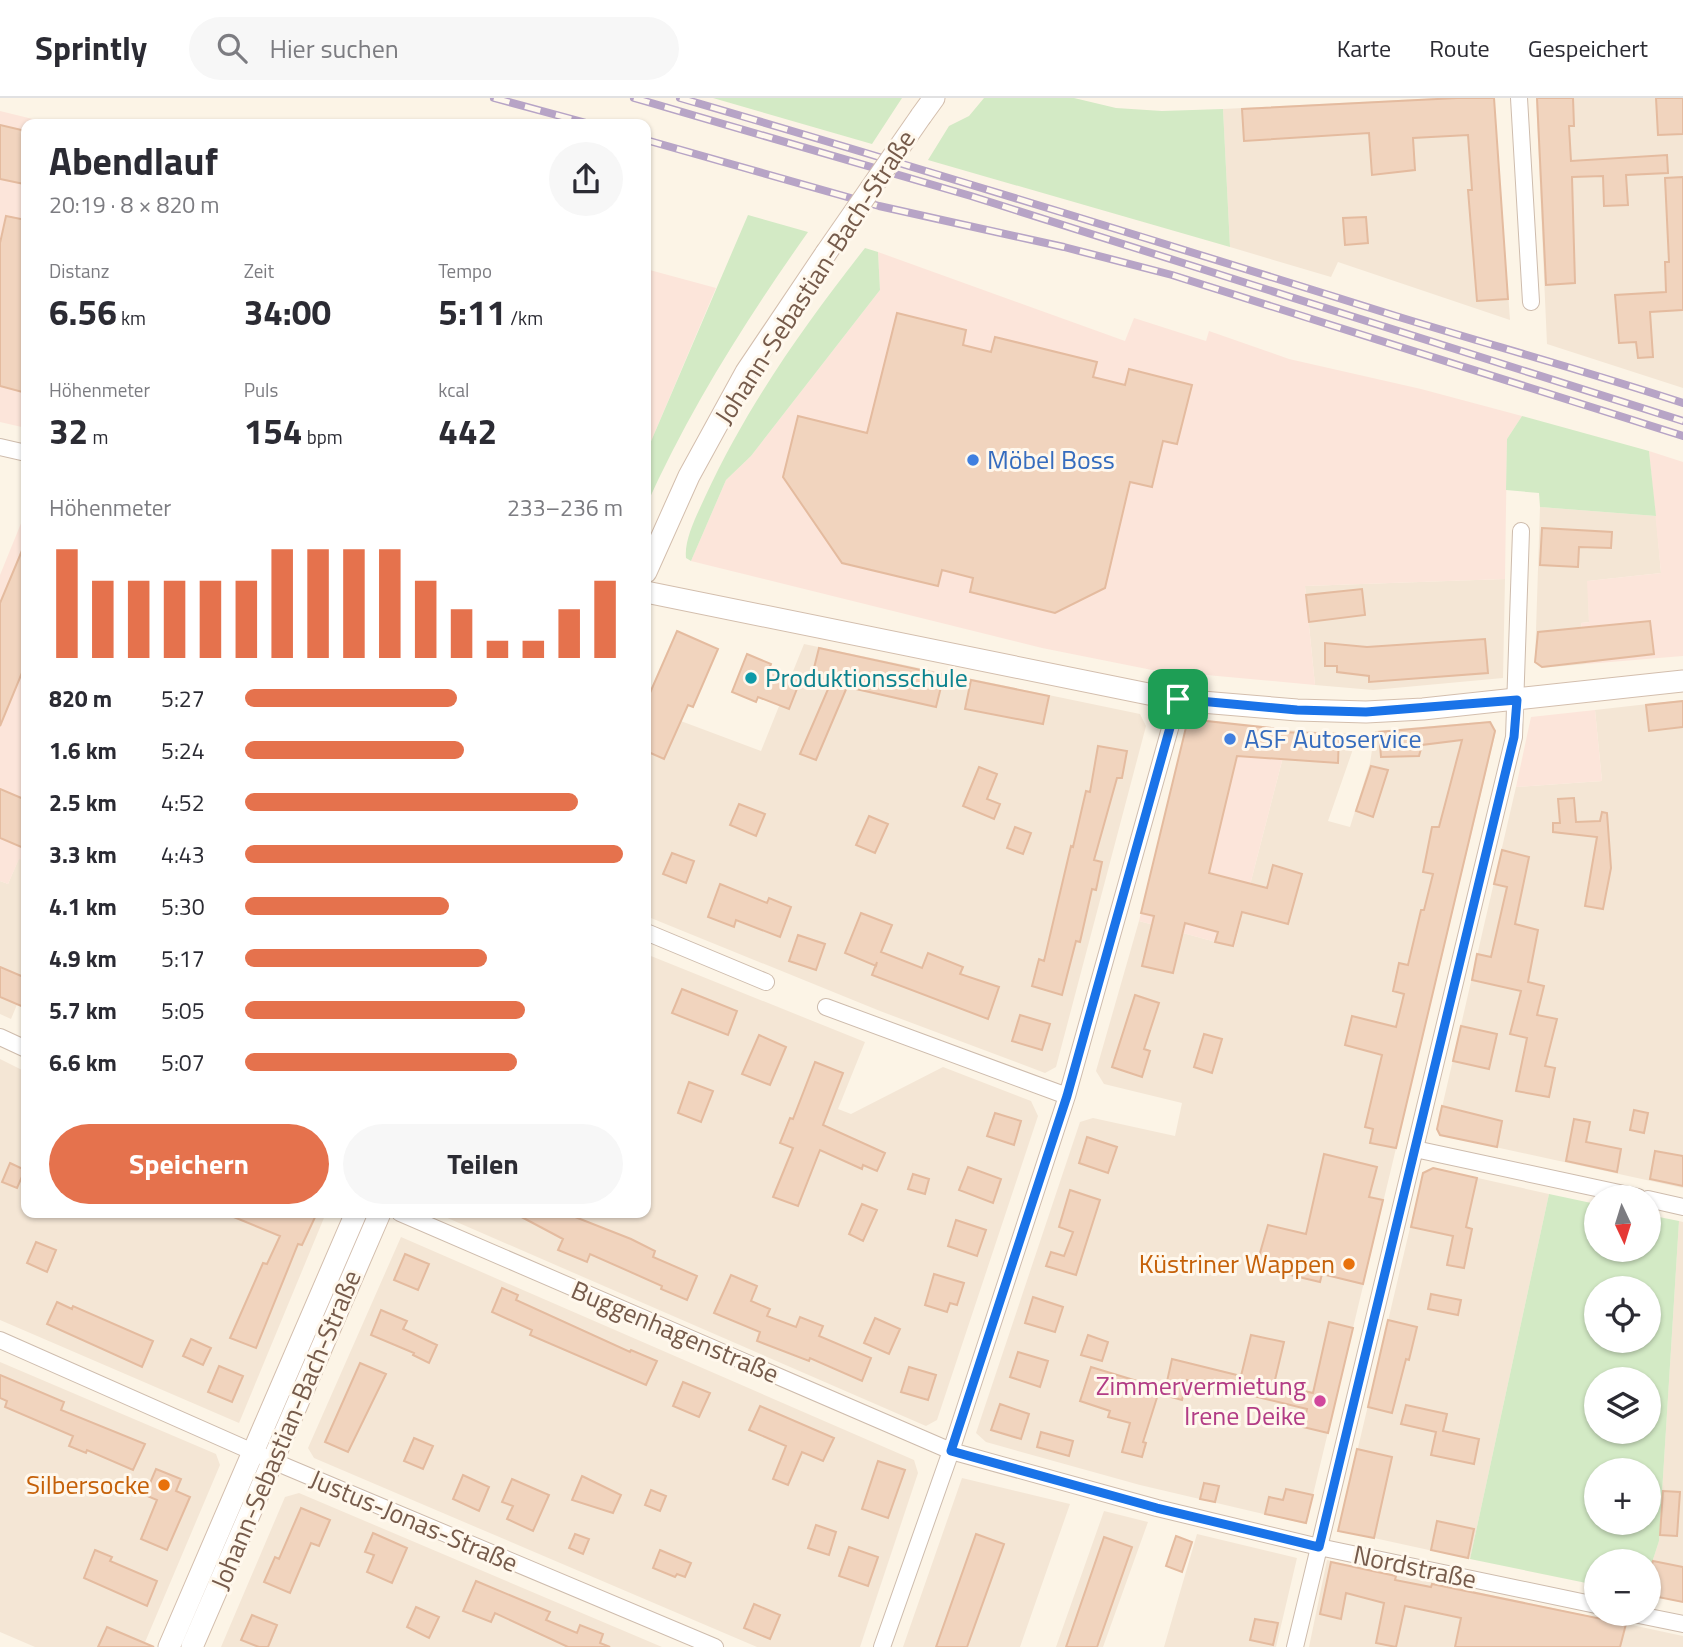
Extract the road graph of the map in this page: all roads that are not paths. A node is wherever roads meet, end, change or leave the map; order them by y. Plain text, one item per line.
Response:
1 (934, 98) edge
2 (1519, 98) edge
3 (1531, 302) dead end
4 (0, 447) edge
5 (21, 452) edge
6 (1521, 531) dead end
7 (651, 561) edge
8 (651, 593) edge
9 (1683, 681) edge
10 (1178, 699) junction
11 (1517, 700) junction
12 (651, 934) edge
13 (766, 982) dead end
14 (826, 1007) dead end
15 (0, 1037) edge
16 (21, 1047) edge
17 (1067, 1096) junction
18 (1415, 1149) junction
19 (1584, 1185) edge
20 (1661, 1202) edge
21 (1683, 1207) edge
22 (354, 1218) edge
23 (378, 1218) edge
24 (412, 1218) edge
25 (0, 1340) edge
26 (253, 1451) junction
27 (951, 1451) junction
28 (273, 1461) junction
29 (1319, 1547) junction
30 (1584, 1602) edge
31 (1661, 1620) edge
32 (1683, 1624) edge
33 (169, 1647) edge
34 (192, 1647) edge
35 (715, 1647) edge
36 (882, 1647) edge
37 (1295, 1647) edge

1 - 7 street, Johann-Sebastian-Bach-Straße, bridge
2 - 3 street
4 - 5 street
6 - 11 street
8 - 10 street
9 - 11 street
10 - 11 street
10 - 17 street
11 - 18 street
12 - 13 street
14 - 17 street
15 - 16 street
17 - 27 street
18 - 19 street
18 - 29 street
20 - 21 street
22 - 26 street, Johann-Sebastian-Bach-Straße
23 - 28 street, Johann-Sebastian-Bach-Straße
24 - 27 street, Buggenhagenstraße
25 - 26 street, Justus-Jonas-Straße
26 - 28 street, Justus-Jonas-Straße
26 - 33 street, Johann-Sebastian-Bach-Straße
27 - 29 street, Nordstraße
27 - 36 street
28 - 34 street, Johann-Sebastian-Bach-Straße
28 - 35 street, Justus-Jonas-Straße
29 - 30 street, Nordstraße
29 - 37 street
31 - 32 street

